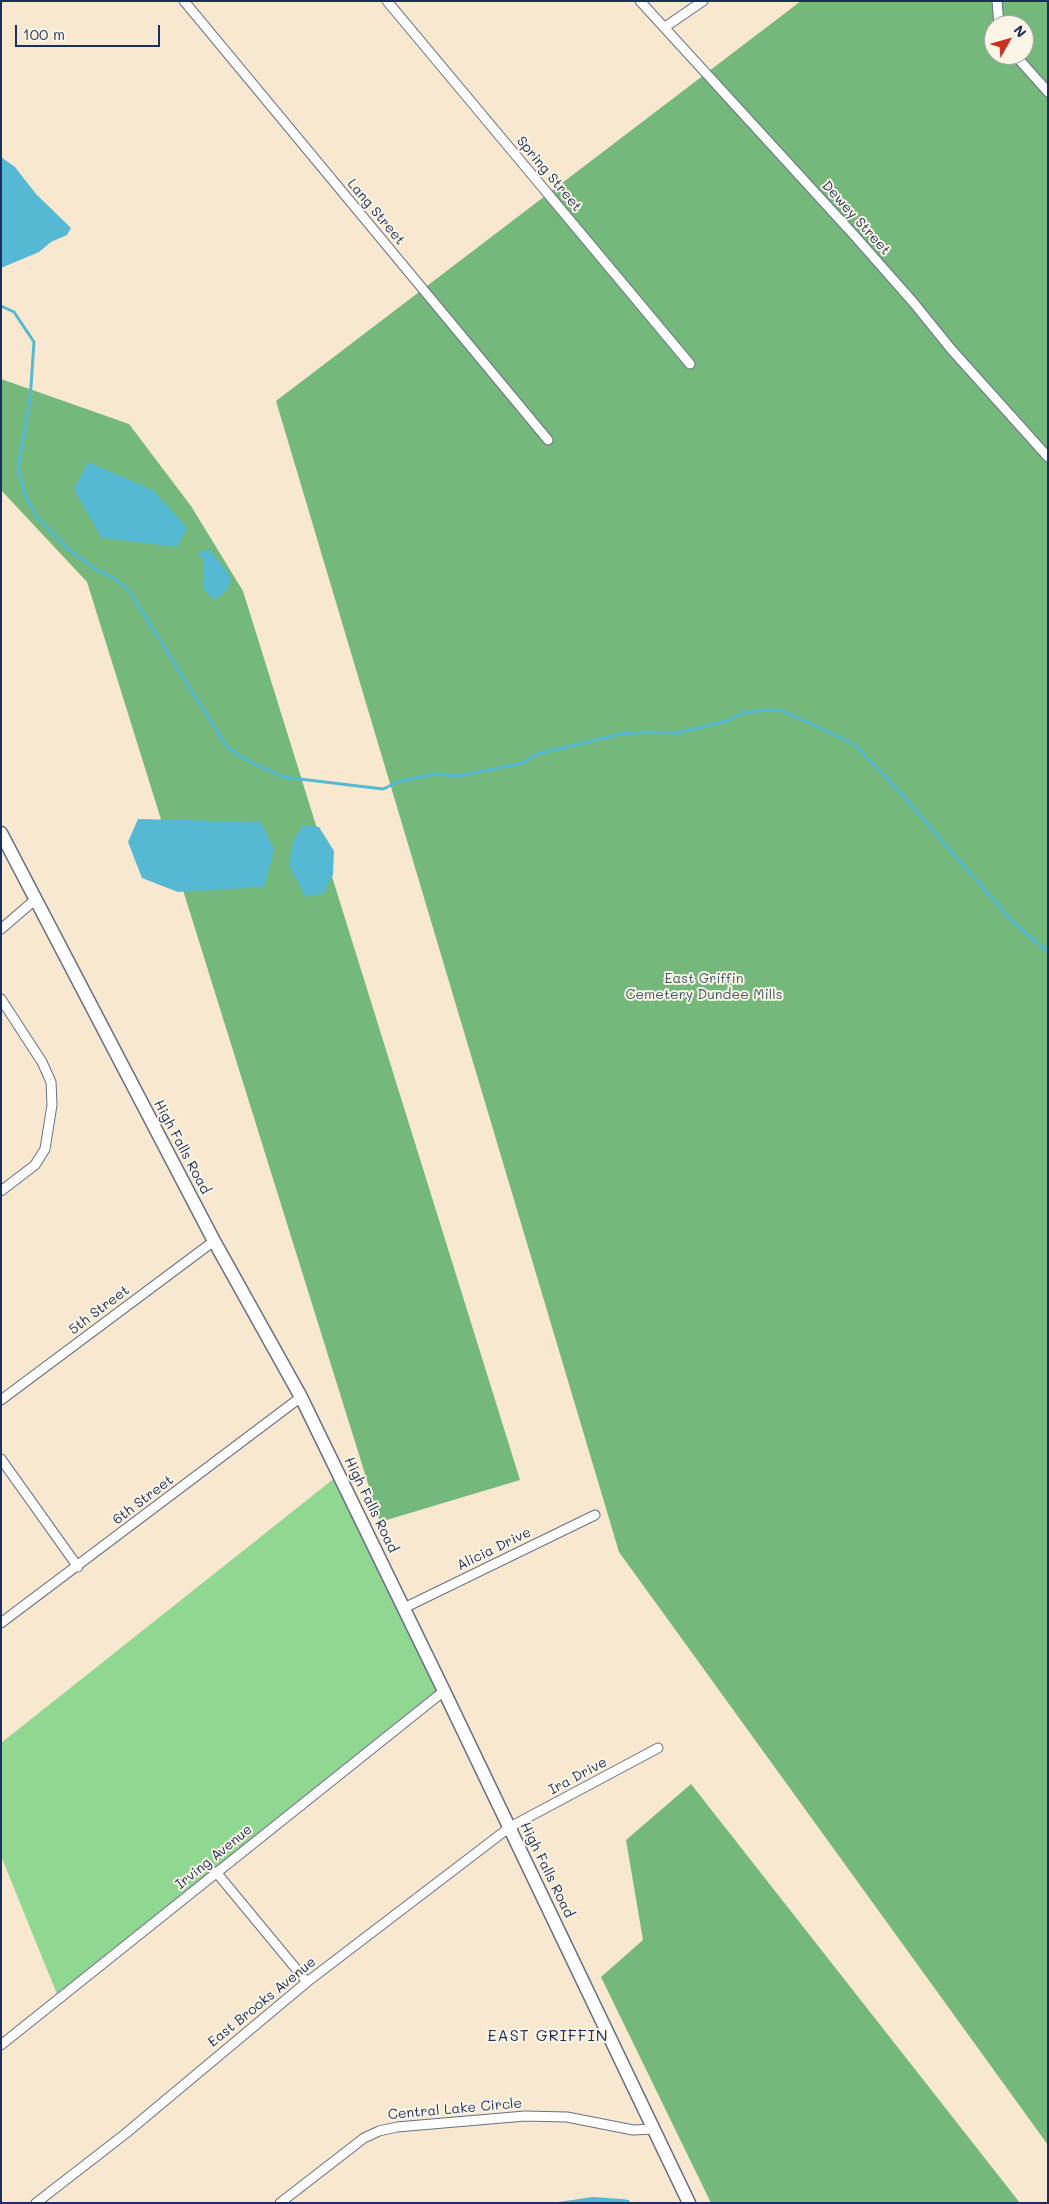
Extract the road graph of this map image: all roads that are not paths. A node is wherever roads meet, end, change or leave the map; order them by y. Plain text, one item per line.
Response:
1 (184, 1) edge
2 (386, 1) edge
3 (640, 1) edge
4 (703, 1) edge
5 (997, 1) edge
6 (998, 15) edge
7 (665, 27) junction
8 (1024, 65) edge
9 (1048, 92) edge
10 (690, 364) dead end
11 (548, 440) dead end
12 (1048, 457) edge
13 (1, 833) edge
14 (36, 899) junction
15 (1, 929) edge
16 (1, 999) edge
17 (1, 1191) edge
18 (214, 1241) junction
19 (301, 1397) junction
20 (1, 1400) edge
21 (1, 1459) edge
22 (596, 1515) dead end
23 (78, 1567) junction
24 (404, 1608) junction
25 (1, 1623) edge
26 (444, 1690) junction
27 (658, 1748) dead end
28 (510, 1827) junction
29 (216, 1872) junction
30 (307, 1982) junction
31 (1, 2045) edge
32 (654, 2129) junction
33 (36, 2203) edge
34 (280, 2203) edge
35 (689, 2203) edge

1 - 11 street, Lang Street
2 - 10 street, Spring Street
3 - 7 street, Dewey Street
4 - 7 street
5 - 6 street
7 - 12 street, Dewey Street
8 - 9 street
13 - 14 street, High Falls Road
14 - 15 street
14 - 18 street, High Falls Road
16 - 17 street
18 - 19 street, High Falls Road
18 - 20 street, 5th Street
19 - 23 street, 6th Street
19 - 24 street, High Falls Road
21 - 23 street
22 - 24 street, Alicia Drive
23 - 25 street, 6th Street
24 - 26 street, High Falls Road
26 - 28 street, High Falls Road
26 - 29 street, Irving Avenue
27 - 28 street, Ira Drive
28 - 30 street, East Brooks Avenue
28 - 32 street, High Falls Road
29 - 30 street
29 - 31 street, Irving Avenue
30 - 33 street, East Brooks Avenue
32 - 34 street, Central Lake Circle
32 - 35 street, High Falls Road

